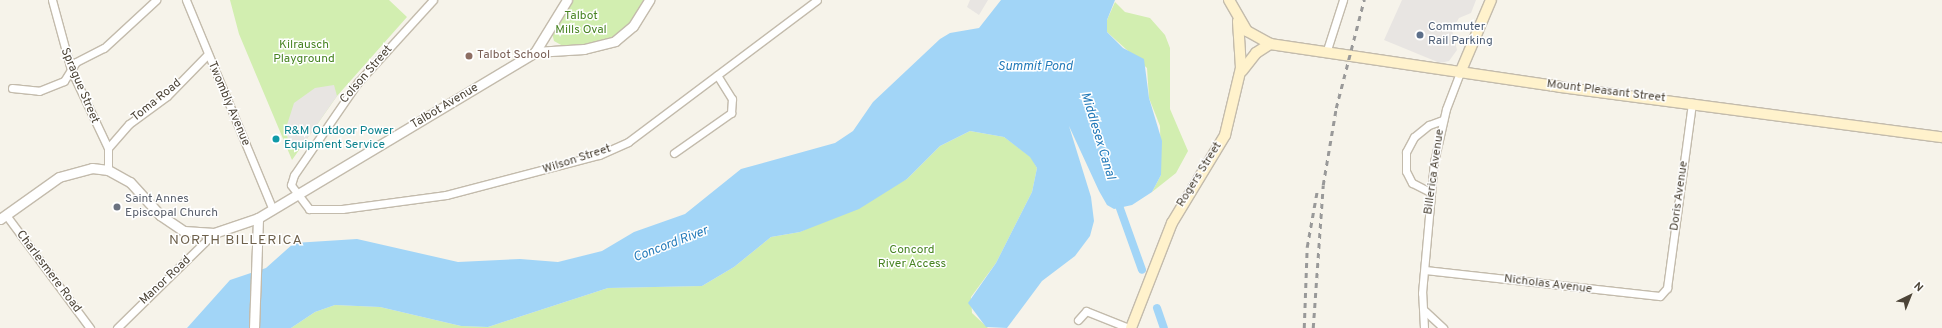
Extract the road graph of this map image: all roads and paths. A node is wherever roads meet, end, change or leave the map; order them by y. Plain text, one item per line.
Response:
1 (52, 0) edge
2 (156, 0) edge
3 (186, 0) edge
4 (433, 0) edge
5 (568, 0) edge
6 (649, 0) edge
7 (817, 0) edge
8 (1229, 0) edge
9 (1343, 0) edge
10 (1491, 0) edge
11 (1236, 16) junction
12 (1270, 44) junction
13 (535, 52) junction
14 (1326, 52) junction
15 (207, 55) junction
16 (71, 70) junction
17 (1460, 73) junction
18 (717, 75) junction
19 (1240, 75) junction
20 (12, 88) dead end
21 (1692, 103) junction
22 (1443, 120) junction
23 (1942, 137) edge
24 (108, 148) junction
25 (674, 153) dead end
26 (108, 170) junction
27 (1430, 192) junction
28 (297, 197) junction
29 (272, 208) junction
30 (3, 217) edge
31 (258, 218) junction
32 (214, 233) junction
33 (1425, 270) junction
34 (1668, 288) joint
35 (1425, 311) junction
36 (1078, 320) dead end
37 (90, 328) edge
38 (117, 328) edge
39 (254, 328) edge
40 (1130, 328) edge
41 (1424, 328) edge
42 (1443, 328) edge

1 - 16 street, Sprague Street
2 - 16 street
3 - 15 street, Twombly Avenue
4 - 28 street, Colson Street
5 - 13 street, Talbot Avenue
6 - 13 street, Talbot Avenue
7 - 18 street, Wilson Street
8 - 11 main road
9 - 14 street
10 - 17 main road, Billerica Avenue
11 - 12 main road, Mount Pleasant Street
11 - 19 main road, Rogers Street
12 - 14 main road, Mount Pleasant Street
12 - 19 main road
13 - 28 street, Talbot Avenue
14 - 17 main road, Mount Pleasant Street
15 - 24 street, Toma Road
15 - 29 street, Twombly Avenue
16 - 20 street
16 - 24 street, Sprague Street
17 - 21 main road, Mount Pleasant Street
17 - 22 street, Billerica Avenue
18 - 25 street
18 - 28 street, Wilson Street
19 - 40 main road, Rogers Street
21 - 23 main road, Mount Pleasant Street
21 - 34 street, Doris Avenue
22 - 27 street, Billerica Avenue
22 - 27 street
24 - 26 street, Sprague Street
26 - 30 street
26 - 32 street
27 - 33 street, Billerica Avenue
28 - 29 street, Talbot Avenue
29 - 31 street
30 - 37 street, Charlesmere Road
31 - 32 street
31 - 39 street
32 - 38 street, Manor Road
33 - 34 street, Nicholas Avenue
33 - 35 street, Billerica Avenue
35 - 41 street, Billerica Avenue
35 - 42 street
36 - 40 street

